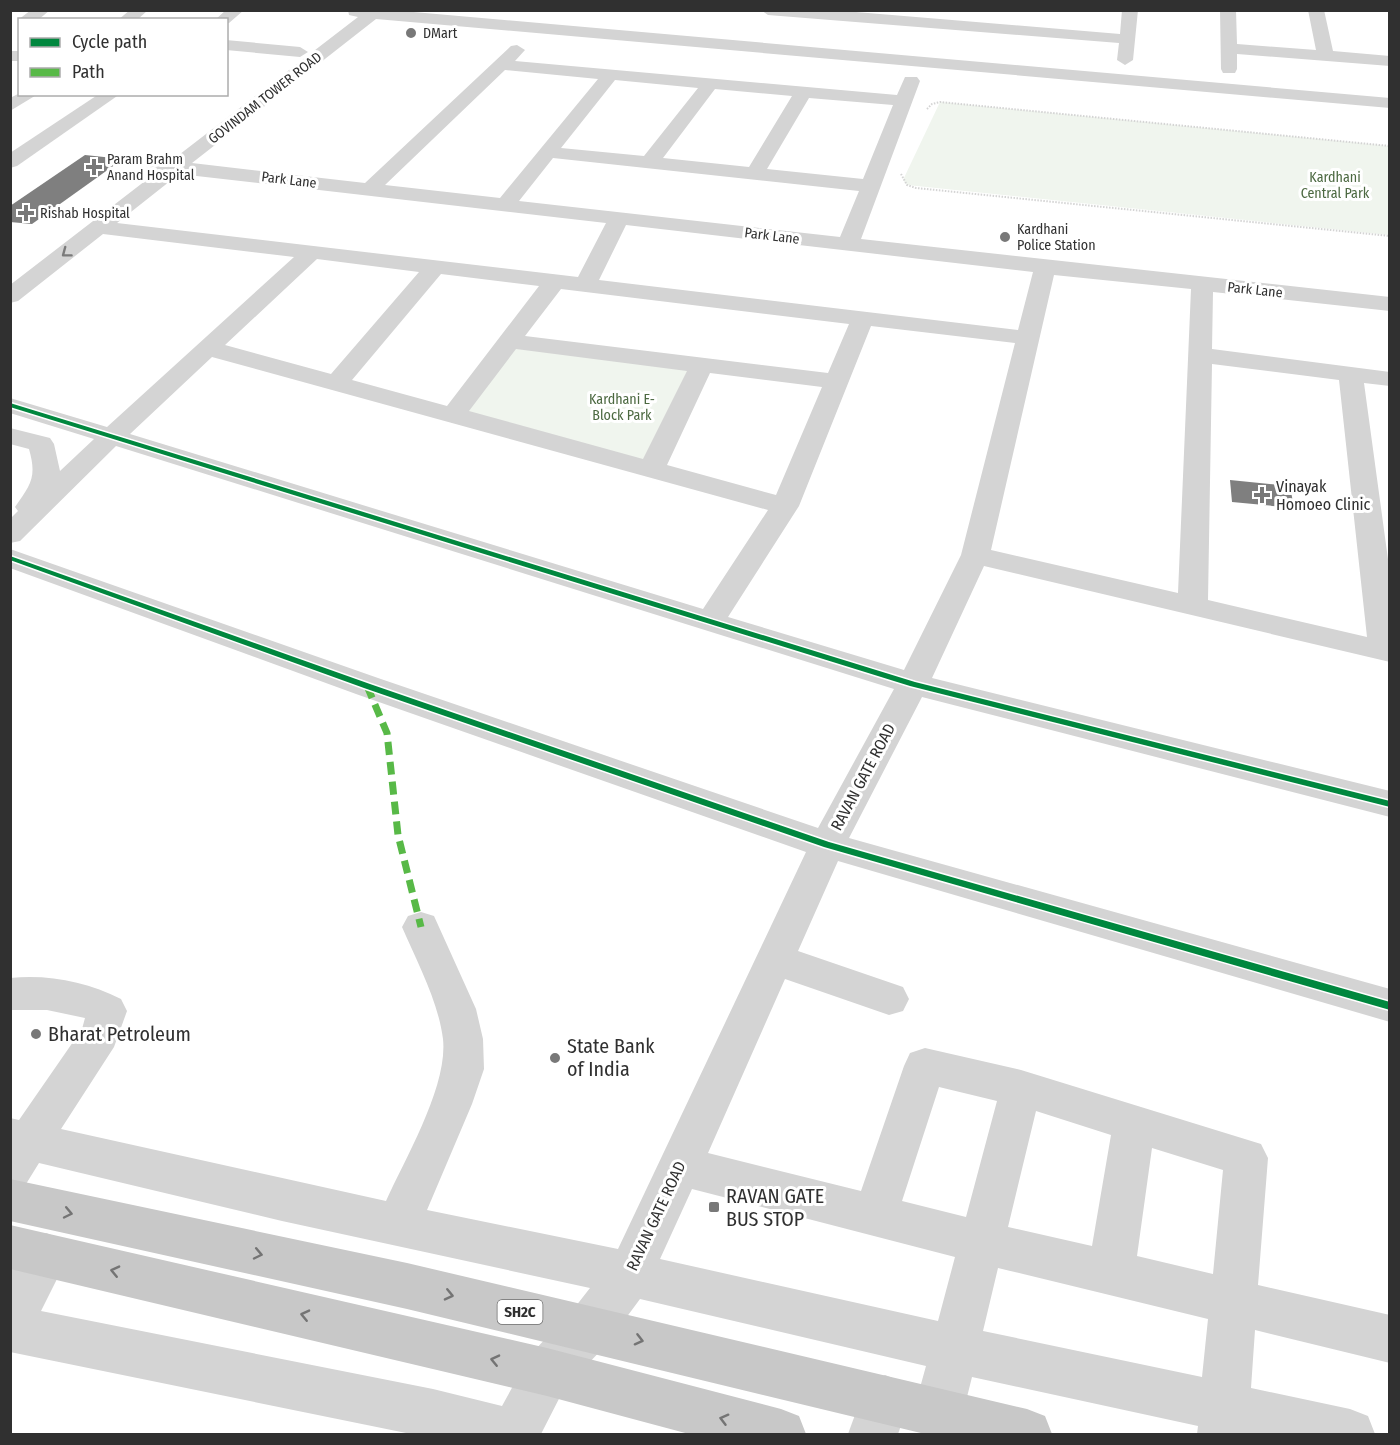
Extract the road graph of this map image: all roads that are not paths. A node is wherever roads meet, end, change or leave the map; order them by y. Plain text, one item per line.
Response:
1 (43, 10) edge
2 (768, 10) edge
3 (1130, 10) edge
4 (1228, 10) edge
5 (1316, 10) edge
6 (365, 11) edge
7 (30, 18) edge
8 (856, 18) junction
9 (540, 28) junction
10 (1127, 39) junction
11 (228, 45) edge
12 (1229, 48) junction
13 (300, 52) junction
14 (837, 55) junction
15 (1326, 56) junction
16 (1389, 61) edge
17 (918, 62) junction
18 (501, 65) junction
19 (609, 76) junction
20 (1123, 80) junction
21 (709, 85) junction
22 (1230, 89) junction
23 (803, 93) junction
24 (27, 96) edge
25 (106, 96) edge
26 (904, 101) junction
27 (1389, 103) edge
28 (10, 106) edge
29 (548, 152) junction
30 (883, 154) junction
31 (908, 156) road end
32 (10, 162) edge
33 (650, 162) junction
34 (155, 165) junction
35 (177, 167) junction
36 (755, 173) junction
37 (871, 186) junction
38 (369, 190) junction
39 (505, 205) junction
40 (619, 218) junction
41 (100, 227) junction
42 (848, 245) junction
43 (312, 252) junction
44 (435, 267) junction
45 (1045, 267) junction
46 (13, 271) edge
47 (40, 273) junction
48 (555, 281) junction
49 (1202, 284) junction
50 (585, 285) junction
51 (10, 296) edge
52 (1389, 304) edge
53 (863, 318) junction
54 (1028, 338) junction
55 (509, 341) junction
56 (208, 348) junction
57 (1200, 355) junction
58 (702, 365) junction
59 (1351, 374) junction
60 (1389, 379) edge
61 (837, 382) junction
62 (336, 384) junction
63 (10, 405) edge
64 (453, 416) junction
65 (10, 436) edge
66 (112, 436) junction
67 (651, 470) junction
68 (785, 506) junction
69 (10, 525) edge
70 (10, 535) edge
71 (975, 555) junction
72 (10, 558) edge
73 (1193, 606) junction
74 (710, 621) junction
75 (1387, 651) edge
76 (913, 684) junction
77 (1389, 804) edge
78 (827, 845) junction
79 (421, 927) dead end
80 (775, 959) junction
81 (10, 994) edge
82 (889, 999) dead end
83 (1389, 1006) edge
84 (1021, 1089) junction
85 (1134, 1125) junction
86 (17, 1150) edge
87 (680, 1166) junction
88 (10, 1200) edge
89 (875, 1215) junction
90 (398, 1225) junction
91 (981, 1242) junction
92 (28, 1251) edge
93 (1111, 1273) junction
94 (630, 1274) junction
95 (1232, 1302) junction
96 (10, 1320) edge
97 (10, 1328) edge
98 (589, 1328) junction
99 (1389, 1339) edge
100 (954, 1350) junction
101 (547, 1372) junction
102 (938, 1413) junction
103 (879, 1417) edge
104 (1223, 1421) edge
105 (513, 1434) edge
106 (781, 1434) edge
107 (1027, 1434) edge
108 (1350, 1434) edge

1 - 7 street
2 - 8 street
3 - 10 street
4 - 12 street
5 - 15 street
6 - 9 street
6 - 13 street, GOVINDAM TOWER ROAD
6 - 35 street, GOVINDAM TOWER ROAD
8 - 10 street
8 - 14 street
9 - 14 street
9 - 18 street
10 - 20 street
11 - 13 street
12 - 15 street
12 - 22 street
13 - 34 street, GOVINDAM TOWER ROAD
14 - 17 street
15 - 16 street
17 - 20 street
17 - 26 street
18 - 19 street
18 - 38 street
19 - 21 street
19 - 29 street
20 - 22 street
21 - 23 street
21 - 33 street
22 - 27 street
23 - 26 street
23 - 36 street
24 - 28 street
25 - 32 street
26 - 30 street
29 - 33 street
29 - 39 street
30 - 31 street
30 - 37 street
33 - 36 street
34 - 35 street, Park Lane
34 - 46 street, GOVINDAM TOWER ROAD
35 - 38 street, Park Lane
35 - 41 street, GOVINDAM TOWER ROAD
36 - 37 street
37 - 42 street
38 - 39 street, Park Lane
39 - 40 street, Park Lane
40 - 42 street, Park Lane
40 - 50 street
41 - 43 street
41 -> 47 street, GOVINDAM TOWER ROAD
42 - 45 street, Park Lane
43 - 44 street
43 - 56 street
44 - 48 street
44 - 62 street
45 - 49 street, Park Lane
45 - 54 street, RAVAN GATE ROAD
46 - 47 street
47 - 51 street, GOVINDAM TOWER ROAD
48 - 50 street
48 - 55 street
49 - 52 street, Park Lane
49 - 57 street
50 - 53 street
53 - 54 street
53 - 61 street
54 - 71 street, RAVAN GATE ROAD
55 - 58 street
55 - 64 street
56 - 62 street
56 - 66 street
57 - 59 street
57 - 73 street
58 - 61 street
58 - 67 street
59 - 60 street
59 - 75 street
61 - 68 street
62 - 64 street
63 - 66 street
64 - 67 street
65 - 69 street
66 - 70 street
66 - 74 street
67 - 68 street
68 - 74 street
71 - 73 street
71 - 76 street, RAVAN GATE ROAD
72 - 78 street
73 - 75 street
74 - 76 street
76 - 77 street
76 - 78 street, RAVAN GATE ROAD
78 - 80 street, RAVAN GATE ROAD
78 - 83 street
79 - 90 street
80 - 82 street
80 - 87 street, RAVAN GATE ROAD
81 - 86 street
84 - 85 street
84 - 89 street
84 - 91 street
85 - 93 street
85 - 95 street
86 - 90 street
87 - 89 street
87 - 94 street, RAVAN GATE ROAD
88 -> 98 main road, SH2C
89 - 91 street
90 - 94 street
91 - 93 street
91 - 100 street
92 - 96 street
101 -> 92 main road
93 - 95 street
94 - 98 street, RAVAN GATE ROAD
94 - 100 street
95 - 99 street
95 - 104 street
97 - 105 street
98 - 101 street, RAVAN GATE ROAD
98 -> 103 main road, SH2C
100 - 102 street
100 - 104 street
101 - 105 street, RAVAN GATE ROAD
106 -> 101 main road
102 - 103 main road, SH2C
102 - 107 main road, SH2C
104 - 108 street

